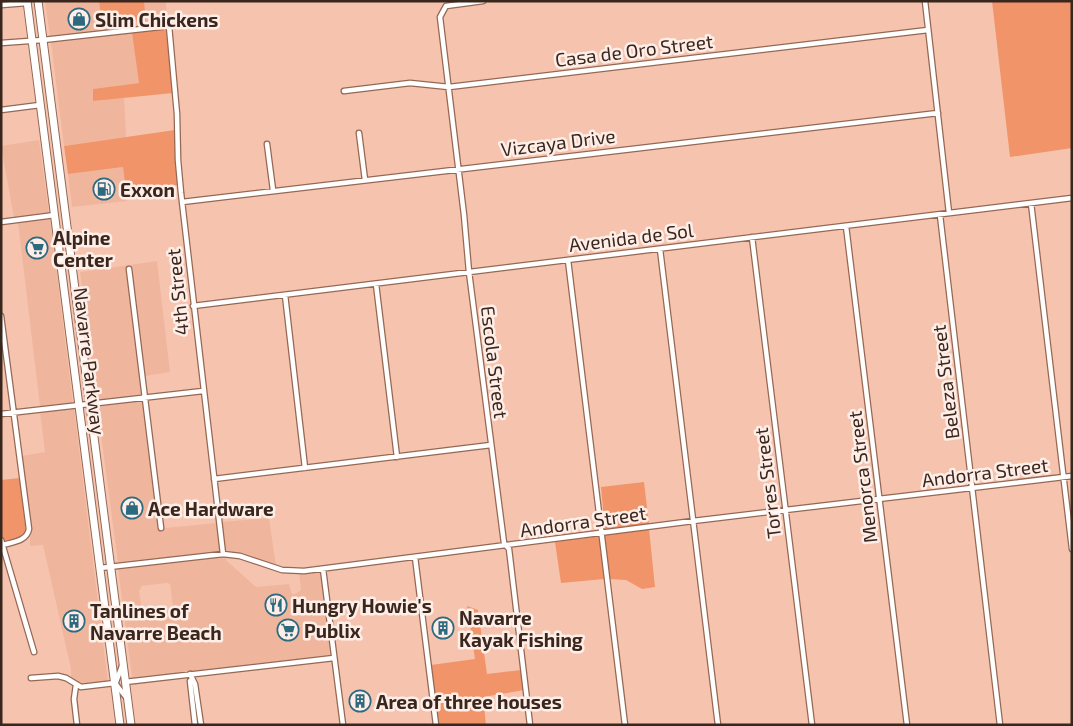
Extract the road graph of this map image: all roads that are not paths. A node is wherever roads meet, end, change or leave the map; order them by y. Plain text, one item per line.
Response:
1 (38, 1) edge
2 (483, 1) edge
3 (925, 1) edge
4 (27, 2) edge
5 (1, 5) edge
6 (928, 30) junction
7 (43, 40) junction
8 (32, 41) junction
9 (1, 43) edge
10 (449, 87) junction
11 (344, 91) dead end
12 (40, 105) junction
13 (1, 110) edge
14 (938, 113) junction
15 (359, 133) dead end
16 (45, 139) junction
17 (267, 144) dead end
18 (458, 169) junction
19 (365, 180) junction
20 (273, 190) junction
21 (1072, 198) edge
22 (182, 202) junction
23 (1031, 203) junction
24 (64, 207) junction
25 (949, 213) junction
26 (55, 215) junction
27 (940, 215) junction
28 (1, 222) edge
29 (846, 226) junction
30 (752, 237) junction
31 (660, 249) junction
32 (568, 260) junction
33 (129, 269) dead end
34 (469, 272) junction
35 (74, 283) junction
36 (376, 284) junction
37 (284, 295) junction
38 (193, 306) junction
39 (1, 316) edge
40 (203, 391) junction
41 (145, 397) junction
42 (90, 404) junction
43 (79, 406) junction
44 (14, 412) junction
45 (1, 414) edge
46 (491, 445) junction
47 (397, 457) junction
48 (305, 468) junction
49 (1072, 476) edge
50 (1063, 477) junction
51 (214, 479) junction
52 (972, 489) junction
53 (879, 499) junction
54 (785, 511) junction
55 (693, 521) junction
56 (160, 528) dead end
57 (601, 533) junction
58 (2, 543) edge
59 (506, 546) junction
60 (1072, 549) edge
61 (223, 554) junction
62 (415, 556) junction
63 (111, 567) junction
64 (100, 568) junction
65 (323, 568) junction
66 (34, 652) dead end
67 (334, 658) junction
68 (123, 662) junction
69 (191, 676) junction
70 (31, 678) dead end
71 (126, 682) junction
72 (115, 683) junction
73 (76, 685) junction
74 (128, 701) junction
75 (77, 725) edge
76 (120, 725) edge
77 (131, 725) edge
78 (195, 725) edge
79 (201, 725) edge
80 (343, 725) edge
81 (436, 725) edge
82 (530, 725) edge
83 (625, 725) edge
84 (718, 725) edge
85 (812, 725) edge
86 (907, 725) edge
87 (1000, 725) edge

1 - 7 highway, Navarre Parkway
2 - 10 street, Escola Street
3 - 6 street
4 - 5 street
4 - 8 highway, Navarre Parkway
6 - 10 street, Casa de Oro Street
6 - 14 street
7 - 8 street
7 - 22 street, 4th Street
7 - 24 highway, Navarre Parkway
8 - 9 street
8 - 12 highway, Navarre Parkway
10 - 11 street, Casa de Oro Street
10 - 18 street, Escola Street
12 - 13 street
12 - 16 highway, Navarre Parkway
14 - 18 street, Vizcaya Drive
14 - 25 street
15 - 19 street
16 - 24 highway
16 - 26 highway, Navarre Parkway
17 - 20 street
18 - 19 street, Vizcaya Drive
18 - 34 street, Escola Street
19 - 20 street, Vizcaya Drive
20 - 22 street, Vizcaya Drive
21 - 23 street, Avenida de Sol
22 - 38 street, 4th Street
23 - 25 street, Avenida de Sol
23 - 50 street
24 - 35 highway, Navarre Parkway
25 - 27 street, Avenida de Sol
26 - 28 street
26 - 35 highway
26 - 43 highway, Navarre Parkway
27 - 29 street, Avenida de Sol
27 - 52 street, Beleza Street
29 - 30 street, Avenida de Sol
29 - 53 street, Menorca Street
30 - 31 street, Avenida de Sol
30 - 54 street, Torres Street
31 - 32 street, Avenida de Sol
31 - 55 street
32 - 34 street, Avenida de Sol
32 - 57 street
33 - 41 street
34 - 36 street, Avenida de Sol
34 - 46 street, Escola Street
35 - 42 highway, Navarre Parkway
36 - 37 street, Avenida de Sol
36 - 47 street
37 - 38 street, Avenida de Sol
37 - 48 street
38 - 40 street, 4th Street
39 - 44 street
40 - 41 street
40 - 51 street, 4th Street
41 - 42 street
41 - 56 street
42 - 43 street
42 - 63 highway, Navarre Parkway
43 - 44 street
43 - 64 highway, Navarre Parkway
44 - 45 street
44 - 58 street
46 - 47 street
46 - 59 street, Escola Street
47 - 48 street
48 - 51 street
49 - 50 street, Andorra Street
50 - 52 street, Andorra Street
50 - 60 street
51 - 61 street, 4th Street
52 - 53 street, Andorra Street
52 - 87 street, Beleza Street
53 - 54 street, Andorra Street
53 - 86 street, Menorca Street
54 - 55 street, Andorra Street
54 - 85 street, Torres Street
55 - 57 street, Andorra Street
55 - 84 street
57 - 59 street, Andorra Street
57 - 83 street
58 - 66 street
59 - 62 street, Andorra Street
59 - 82 street, Escola Street
61 - 63 street, Andorra Street
61 - 65 street, Andorra Street
62 - 65 street, Andorra Street
62 - 81 street
63 - 64 street, Andorra Street
63 - 68 highway, Navarre Parkway
64 - 72 highway, Navarre Parkway
65 - 67 street
67 - 69 street
67 - 80 street
68 - 71 highway, Navarre Parkway
68 - 72 street
69 - 71 street
69 - 78 street
69 - 79 street
70 - 73 street
71 - 74 highway, Navarre Parkway
72 - 73 street
72 - 74 street
72 - 76 highway, Navarre Parkway
73 - 75 street
74 - 77 highway, Navarre Parkway

